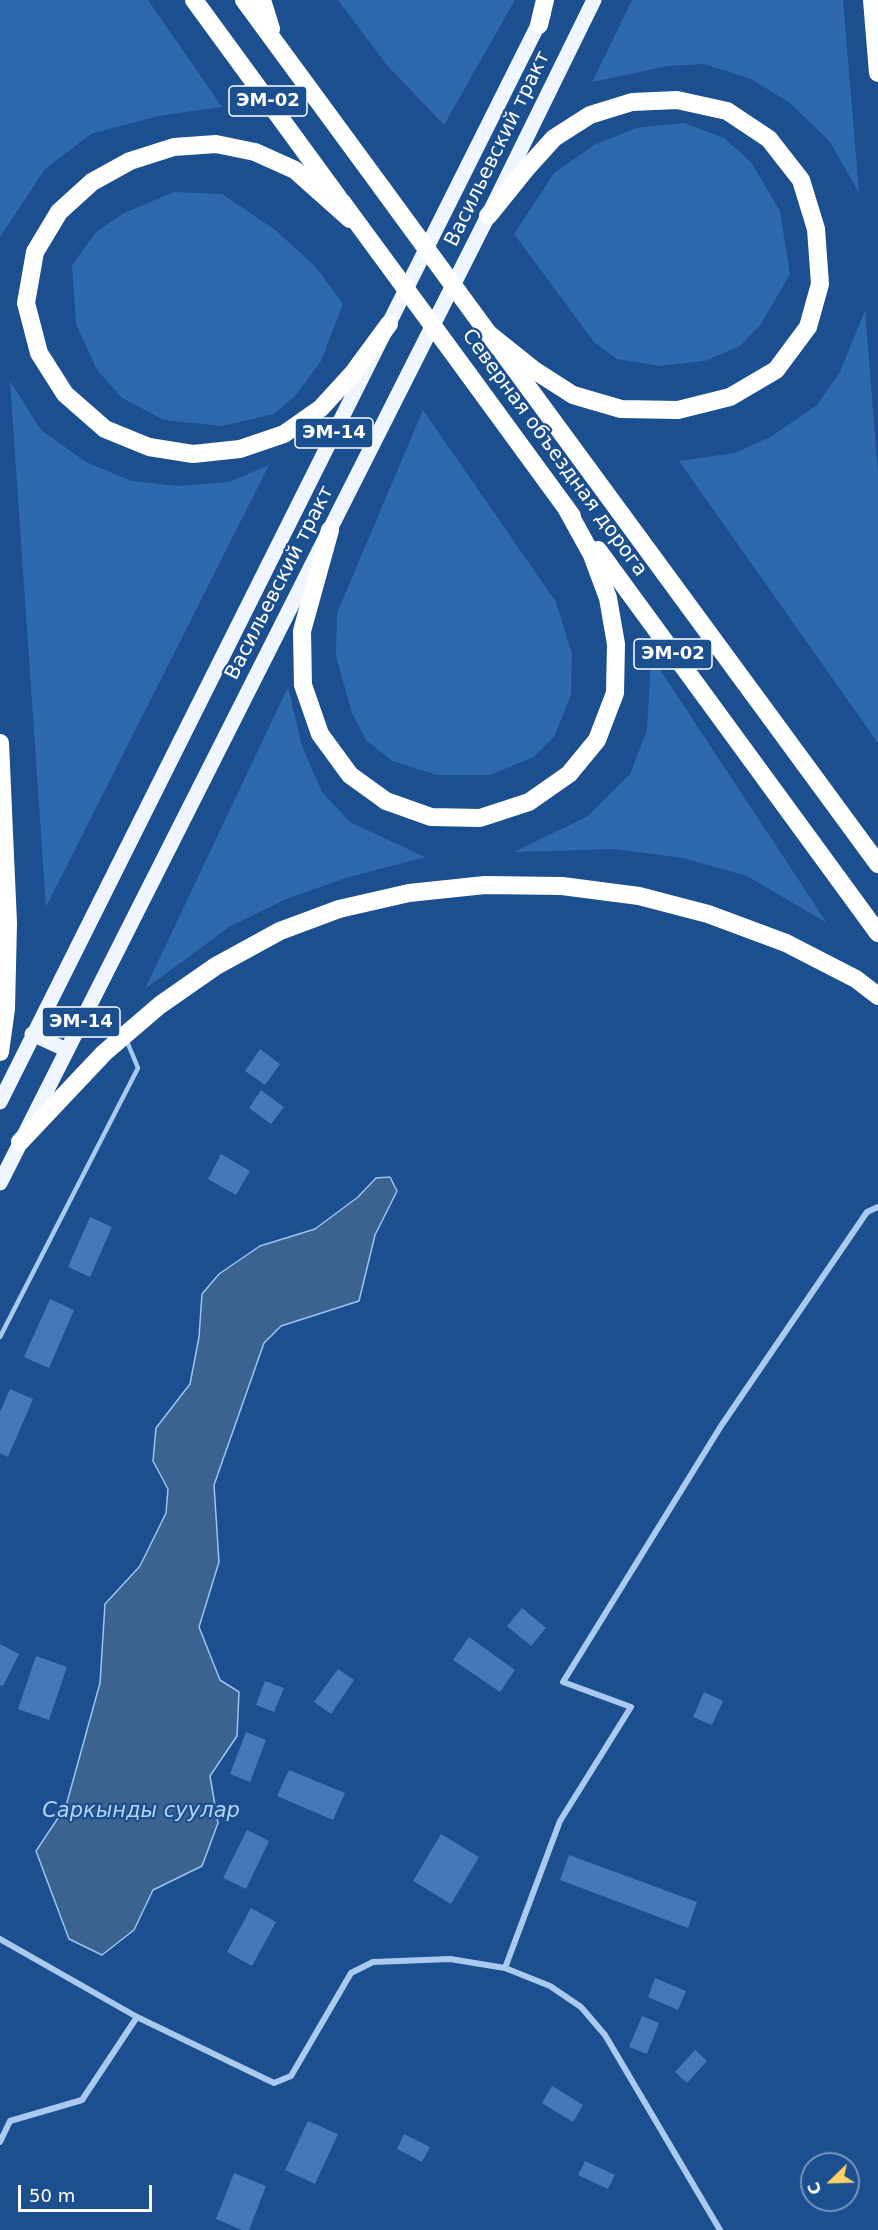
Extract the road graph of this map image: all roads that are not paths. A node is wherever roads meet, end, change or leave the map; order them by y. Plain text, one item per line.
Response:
1 (194, 0) edge
2 (244, 0) edge
3 (262, 0) edge
4 (545, 0) edge
5 (551, 0) edge
6 (594, 0) edge
7 (872, 0) edge
8 (539, 25) junction
9 (275, 43) junction
10 (878, 73) edge
11 (488, 216) junction
12 (366, 234) junction
13 (389, 324) junction
14 (488, 333) junction
15 (565, 506) junction
16 (330, 530) junction
17 (0, 743) edge
18 (878, 864) edge
19 (878, 933) edge
20 (878, 996) edge
21 (32, 1034) junction
22 (124, 1036) junction
23 (67, 1050) junction
24 (0, 1052) edge
25 (0, 1102) edge
26 (20, 1142) junction
27 (0, 1184) edge
28 (878, 1208) edge
29 (0, 1337) edge
30 (0, 1939) edge
31 (505, 1968) junction
32 (137, 2017) junction
33 (0, 2142) edge
34 (720, 2230) edge

1 - 12 highway, Северная объездная дорога / ЭМ-02, bridge
2 - 9 highway, Северная объездная дорога / ЭМ-02
3 - 9 highway
4 - 8 highway
5 - 8 main road, Васильевский тракт / ЭМ-14
6 - 11 main road, Васильевский тракт / ЭМ-14
7 - 10 highway
8 - 13 main road, Васильевский тракт / ЭМ-14
9 - 14 highway, Северная объездная дорога / ЭМ-02, bridge
11 - 14 highway
11 - 16 main road, Васильевский тракт / ЭМ-14
12 - 13 highway
12 - 15 highway, Северная объездная дорога / ЭМ-02, bridge
13 - 21 main road, Васильевский тракт / ЭМ-14
14 - 18 highway, Северная объездная дорога / ЭМ-02, bridge
15 - 16 highway
15 - 19 highway, Северная объездная дорога / ЭМ-02
16 - 23 main road, Васильевский тракт / ЭМ-14
17 - 24 highway
20 - 22 highway
21 - 23 main road
21 - 25 main road, Васильевский тракт / ЭМ-14
22 - 26 highway
22 - 29 lane
23 - 26 main road, Васильевский тракт / ЭМ-14
26 - 27 main road, Васильевский тракт / ЭМ-14
28 - 31 street
30 - 32 street
31 - 32 street
31 - 34 street
32 - 33 street

